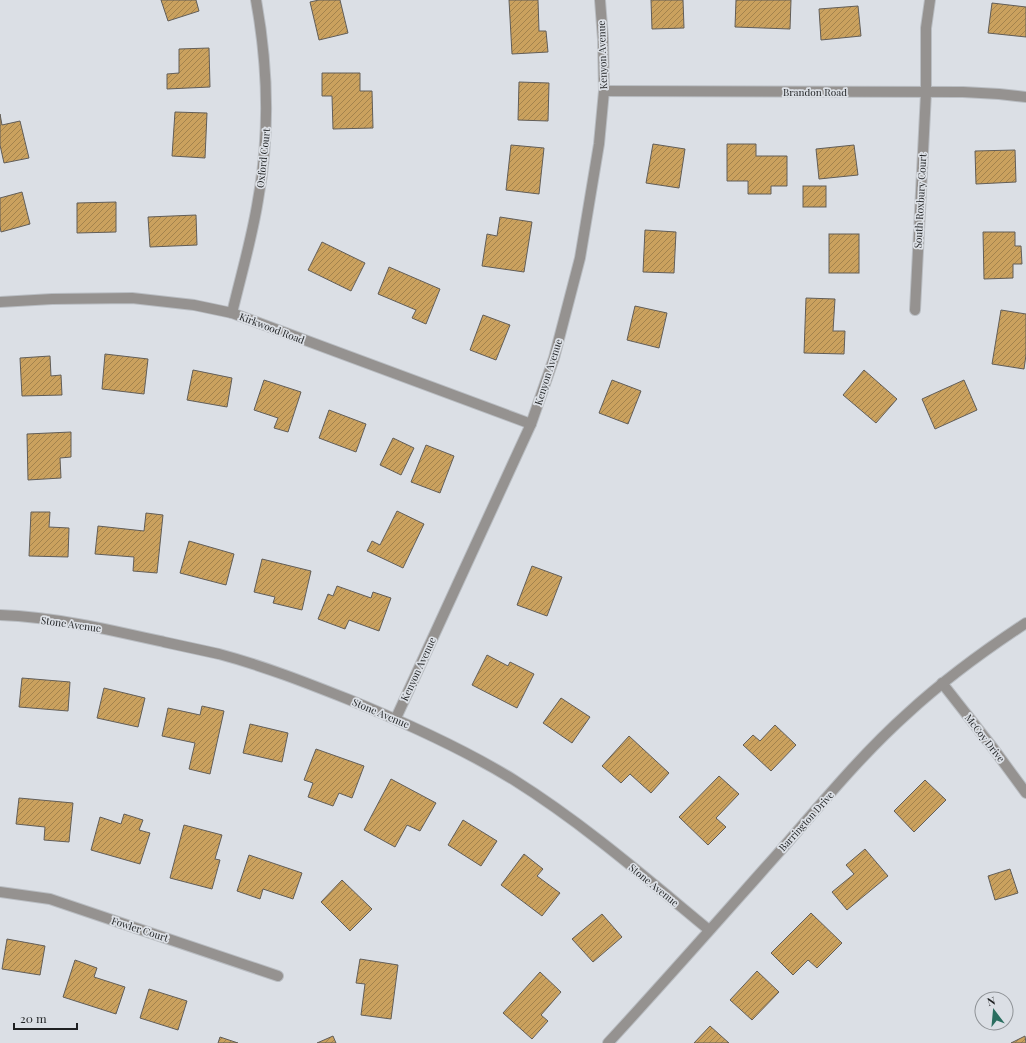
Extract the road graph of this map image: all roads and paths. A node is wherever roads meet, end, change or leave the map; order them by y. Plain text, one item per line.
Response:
1 (256, 0) edge
2 (600, 0) edge
3 (930, 0) edge
4 (604, 91) junction
5 (926, 93) junction
6 (1026, 97) edge
7 (0, 302) edge
8 (915, 310) dead end
9 (232, 312) junction
10 (531, 424) junction
11 (0, 615) edge
12 (1026, 623) edge
13 (942, 683) junction
14 (396, 718) junction
15 (1026, 793) edge
16 (0, 892) edge
17 (709, 930) junction
18 (278, 976) dead end
19 (608, 1043) edge

1 - 9 street, Oxford Court
2 - 4 street, Kenyon Avenue
3 - 5 street, South Roxbury Court
4 - 5 street, Brandon Road
4 - 10 street, Kenyon Avenue
5 - 6 street, Brandon Road
5 - 8 street, South Roxbury Court
7 - 9 street, Kirkwood Road
9 - 10 street, Kirkwood Road
10 - 14 street, Kenyon Avenue
11 - 14 street, Stone Avenue
12 - 13 street, Barrington Drive
13 - 15 street, McCoy Drive
13 - 17 street, Barrington Drive
14 - 17 street, Stone Avenue
16 - 18 street, Fowler Court
17 - 19 street, Barrington Drive

